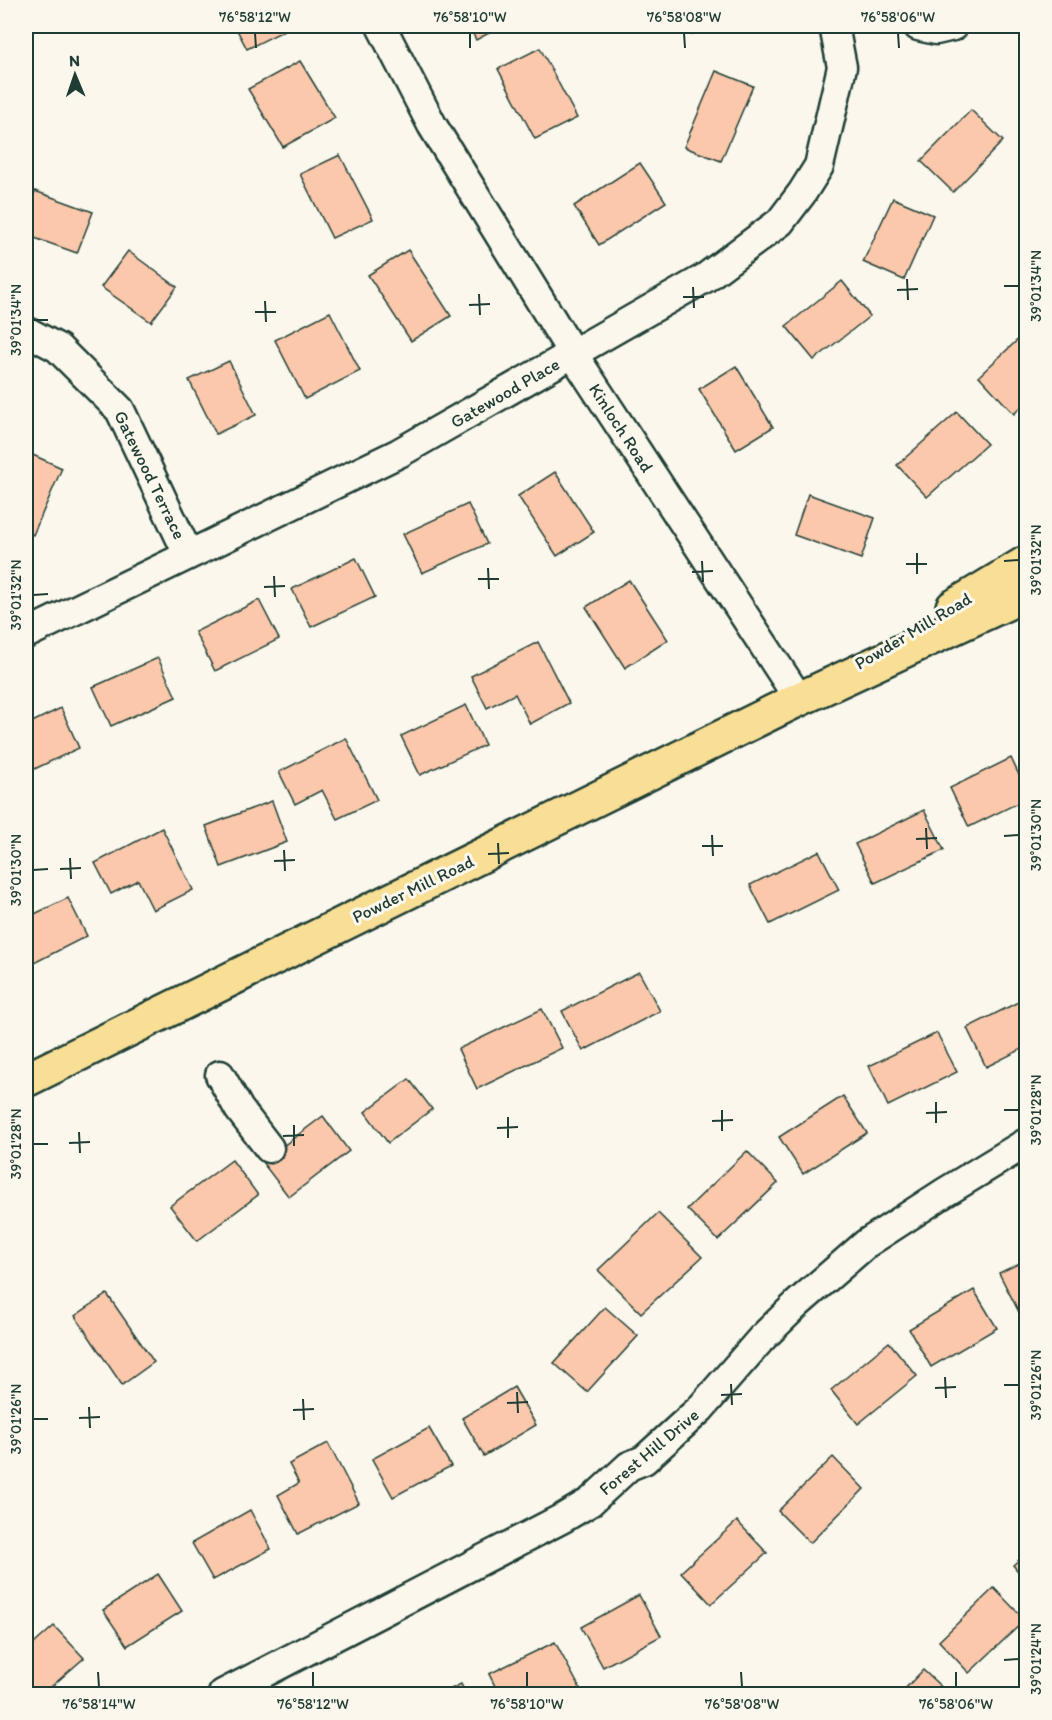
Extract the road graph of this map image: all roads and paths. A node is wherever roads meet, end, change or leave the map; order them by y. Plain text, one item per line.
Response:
1 (381, 26) edge
2 (834, 26) edge
3 (918, 26) edge
4 (952, 26) edge
5 (26, 331) edge
6 (573, 354) junction
7 (188, 554) junction
8 (1026, 563) edge
9 (1026, 594) edge
10 (26, 634) edge
11 (800, 699) junction
12 (220, 1075) dead end
13 (26, 1080) edge
14 (1026, 1143) edge
15 (268, 1148) dead end
16 (223, 1695) edge

1 - 6 street, Kinloch Road
2 - 6 street, Gatewood Place
3 - 4 street
5 - 7 street, Gatewood Terrace
6 - 7 street, Gatewood Place
6 - 11 street, Kinloch Road
7 - 10 street, Gatewood Place
8 - 11 main road, Powder Mill Road
9 - 11 main road, Powder Mill Road
11 - 13 main road, Powder Mill Road
12 - 15 street
14 - 16 street, Forest Hill Drive

